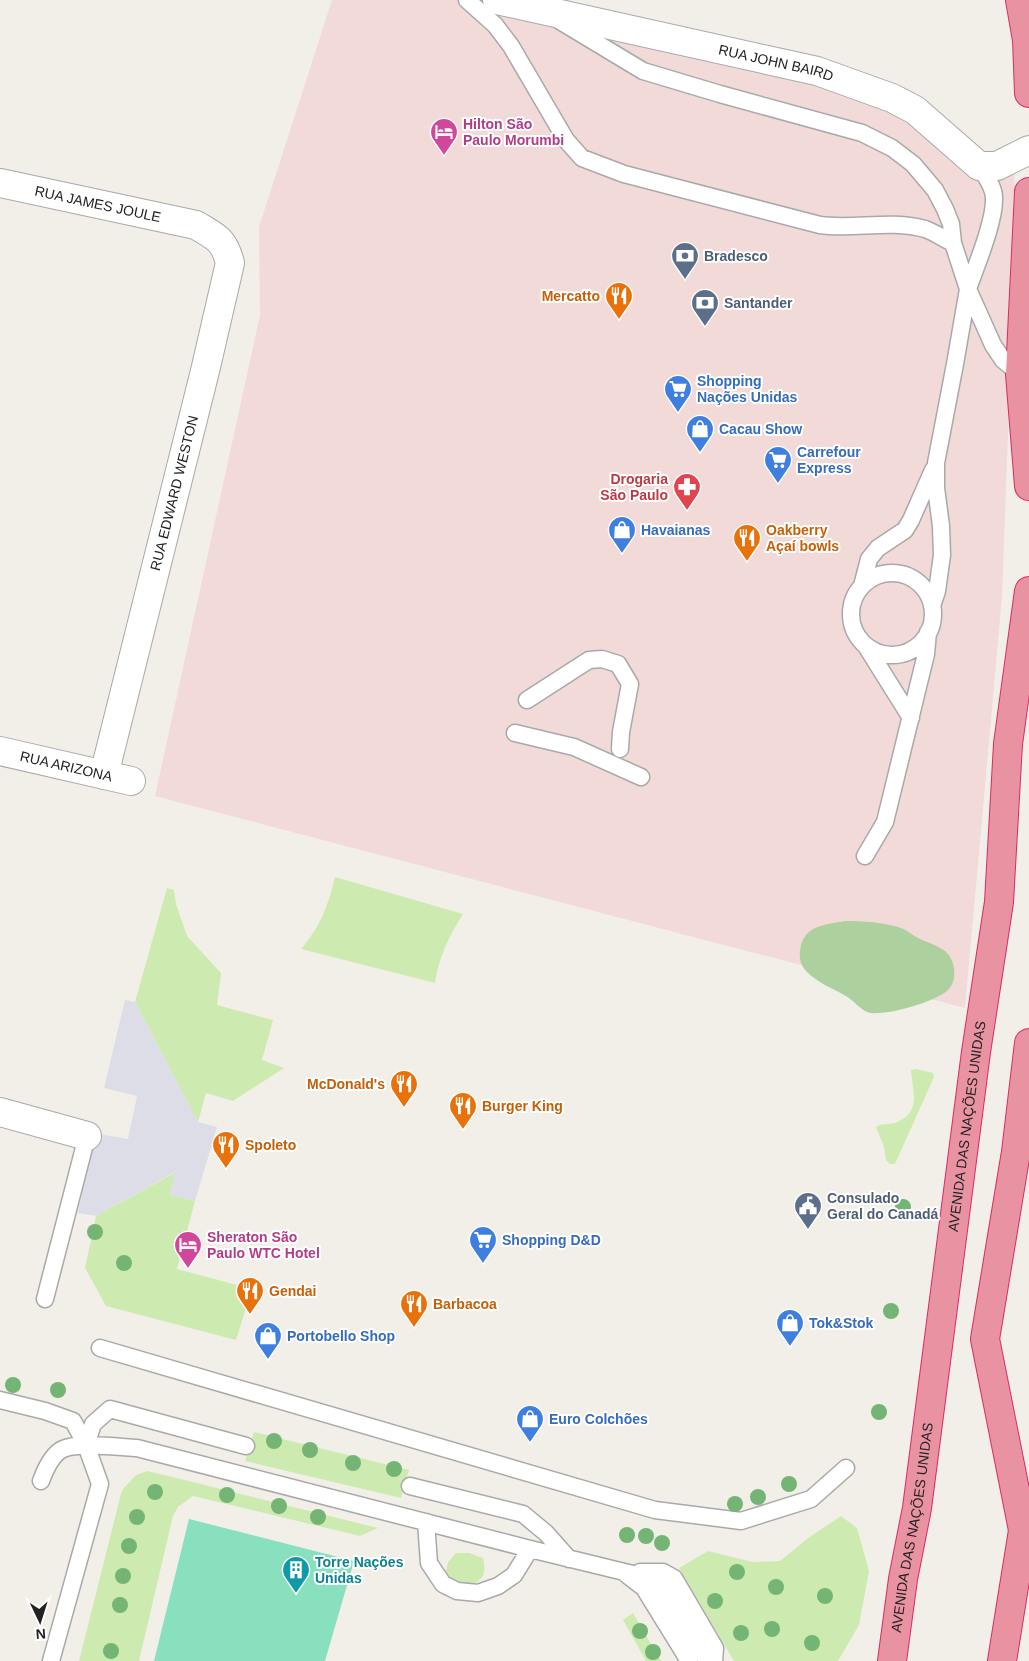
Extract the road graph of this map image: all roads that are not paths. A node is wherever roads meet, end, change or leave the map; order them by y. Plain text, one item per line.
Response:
1 (467, 0) edge
2 (497, 0) edge
3 (1020, 0) edge
4 (543, 11) junction
5 (1029, 93) edge
6 (1029, 150) edge
7 (979, 166) junction
8 (0, 183) edge
9 (1029, 192) edge
10 (196, 225) joint
11 (953, 244) junction
12 (968, 289) junction
13 (1020, 374) junction
14 (936, 463) junction
15 (1029, 486) edge
16 (862, 586) junction
17 (1029, 591) edge
18 (932, 606) junction
19 (928, 632) junction
20 (865, 644) junction
21 (527, 700) dead end
22 (910, 718) junction
23 (515, 733) dead end
24 (620, 749) dead end
25 (0, 751) edge
26 (104, 775) junction
27 (641, 777) dead end
28 (131, 781) dead end
29 (865, 856) dead end
30 (1029, 1043) edge
31 (0, 1112) edge
32 (88, 1136) joint
33 (45, 1299) dead end
34 (100, 1348) dead end
35 (0, 1400) edge
36 (86, 1445) junction
37 (246, 1446) dead end
38 (846, 1468) dead end
39 (41, 1480) dead end
40 (410, 1486) dead end
41 (1029, 1486) edge
42 (426, 1522) junction
43 (1023, 1530) junction
44 (530, 1549) junction
45 (569, 1559) junction
46 (626, 1573) junction
47 (51, 1661) edge
48 (689, 1661) edge
49 (707, 1661) edge
50 (714, 1661) edge
51 (892, 1661) edge
52 (1002, 1661) edge

1 - 11 lane
2 - 4 street, RUA JOHN BAIRD
3 - 5 highway
4 - 7 street, RUA JOHN BAIRD
4 - 11 lane
6 - 7 street
7 - 12 lane
8 - 10 street, RUA JAMES JOULE
9 - 13 highway
10 - 26 street, RUA EDWARD WESTON
11 - 12 lane
12 - 13 lane
12 - 14 lane
13 - 15 highway
14 - 16 lane
14 - 18 lane
16 - 18 lane
16 - 20 lane
17 - 51 highway, AVENIDA DAS NAÇÕES UNIDAS
18 - 19 lane
19 - 20 lane
19 - 22 lane
20 - 22 lane
21 - 24 lane
22 - 29 lane
23 - 27 lane
25 - 26 street, RUA ARIZONA
26 - 28 street, RUA ARIZONA
30 - 43 highway
31 - 32 street
32 - 33 lane
34 - 38 lane
35 - 36 lane
36 - 37 lane
36 - 39 lane
36 - 42 lane
36 - 47 lane
40 - 45 lane
41 - 43 highway
42 - 44 lane
42 - 44 lane
43 - 52 highway
44 - 45 lane
45 - 46 lane
46 - 48 lane
46 - 49 lane
46 - 50 lane

